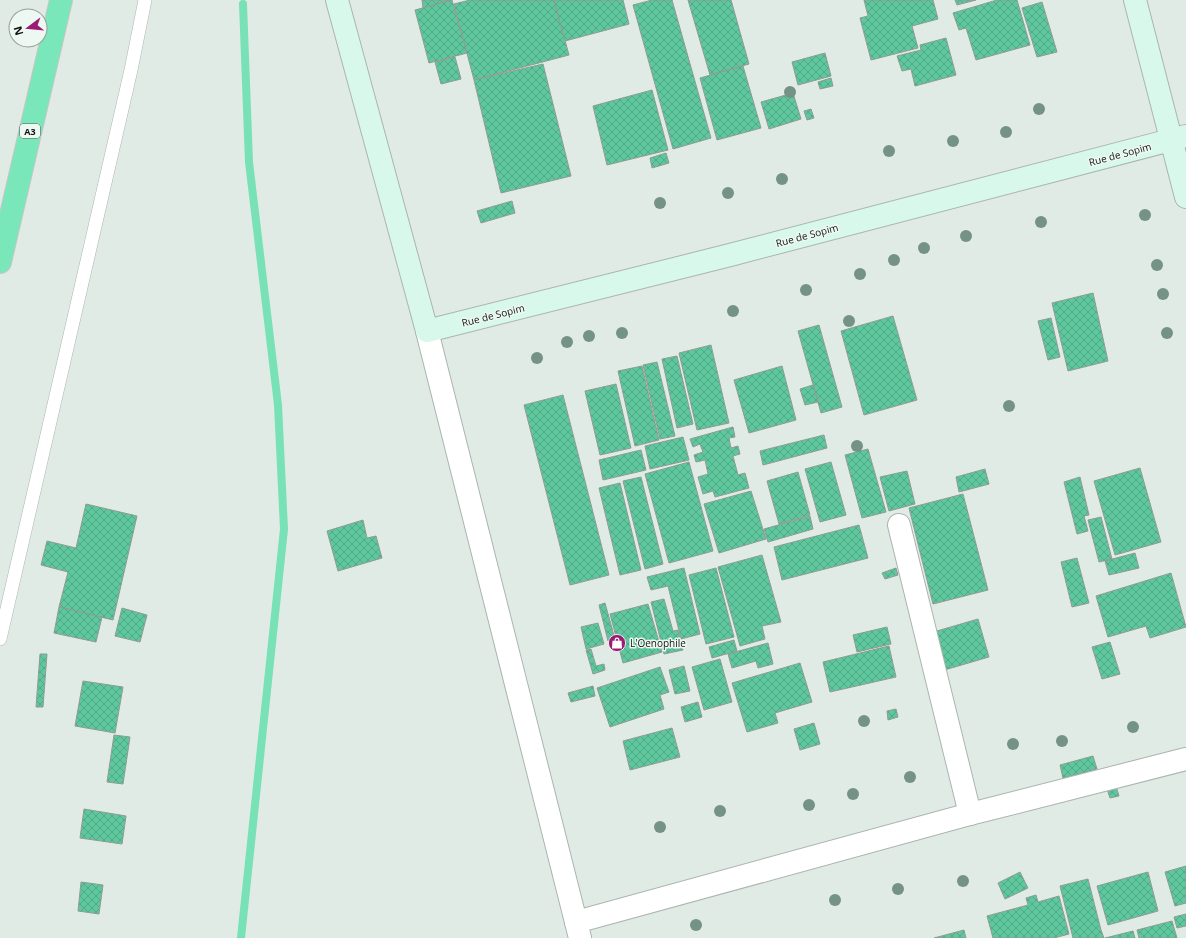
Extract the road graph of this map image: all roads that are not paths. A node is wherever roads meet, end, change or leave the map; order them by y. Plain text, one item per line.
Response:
1 (61, 0) edge
2 (145, 0) edge
3 (337, 0) edge
4 (1135, 0) edge
5 (1179, 138) edge
6 (1186, 197) edge
7 (0, 262) edge
8 (427, 331) junction
9 (899, 525) dead end
10 (0, 639) edge
11 (1186, 759) edge
12 (970, 814) junction
13 (578, 930) edge

1 - 7 highway, A3
2 - 10 lane
3 - 8 street
4 - 5 street
5 - 6 street
5 - 8 street, Rue de Sopim
8 - 13 street
9 - 12 street
11 - 12 street
12 - 13 street

